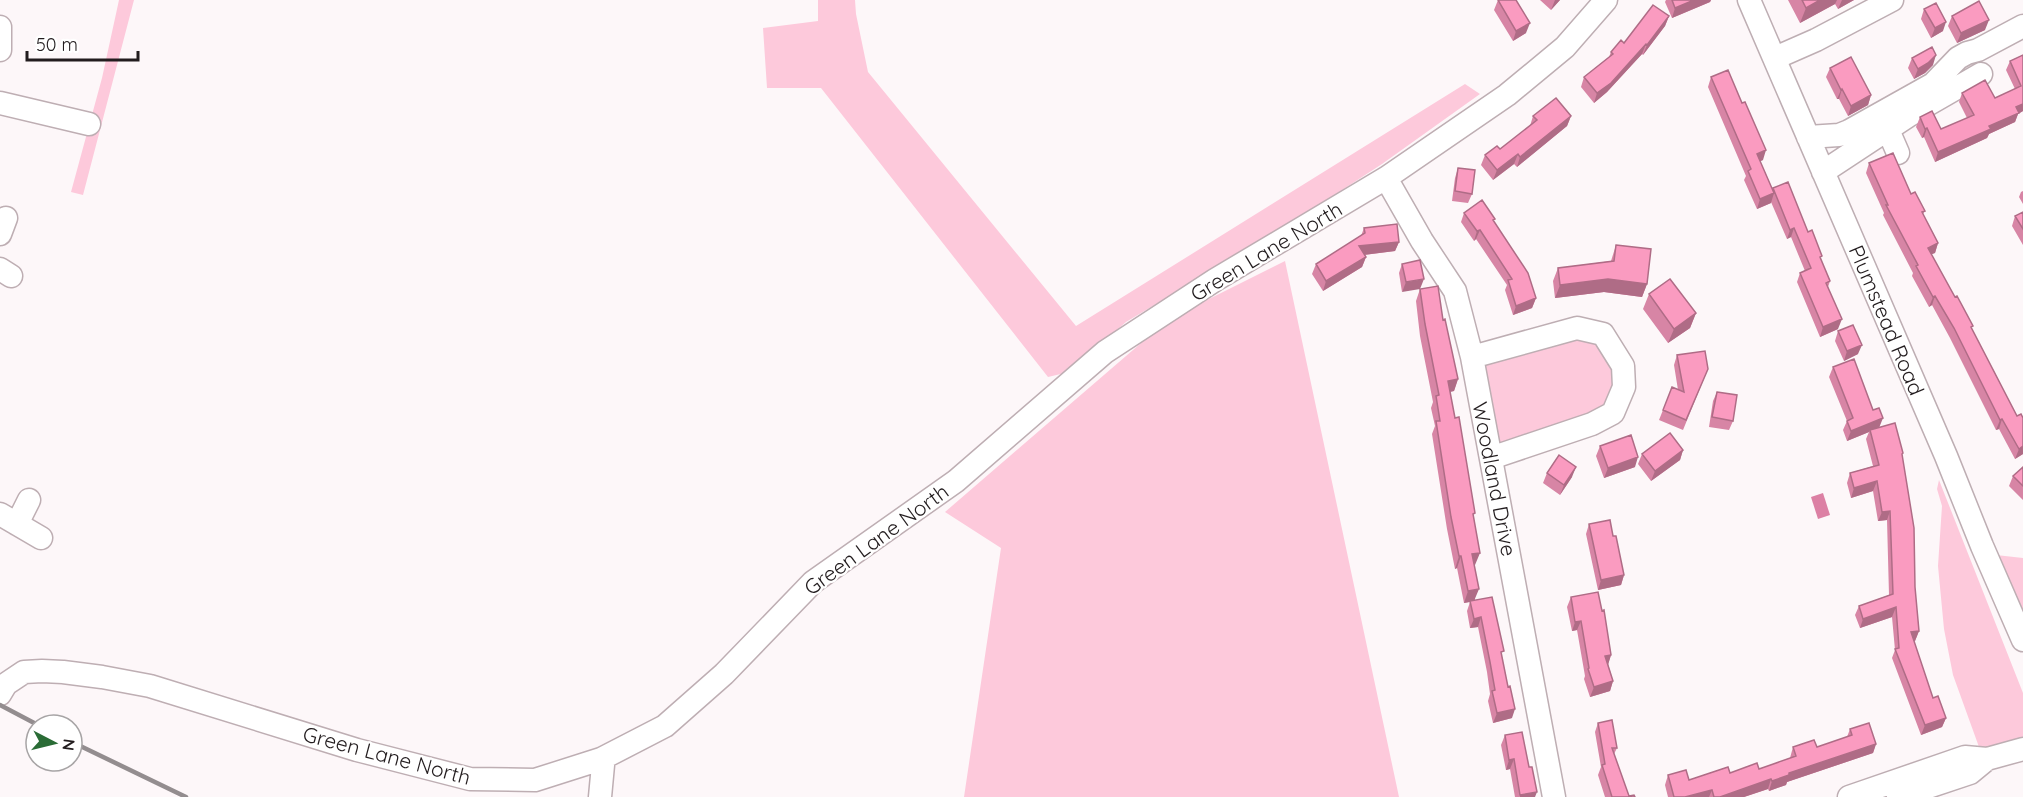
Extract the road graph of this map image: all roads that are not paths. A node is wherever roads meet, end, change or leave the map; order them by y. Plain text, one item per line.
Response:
1 (1582, 0) edge
2 (1606, 0) edge
3 (1749, 0) edge
4 (1892, 0) edge
5 (1865, 6) edge
6 (1585, 25) junction
7 (2023, 26) edge
8 (0, 27) edge
9 (0, 50) edge
10 (1775, 58) junction
11 (1981, 74) dead end
12 (0, 103) edge
13 (89, 124) dead end
14 (1888, 130) junction
15 (1808, 137) junction
16 (1898, 153) dead end
17 (1823, 172) junction
18 (1386, 178) junction
19 (1472, 357) junction
20 (1491, 458) junction
21 (29, 500) dead end
22 (8, 519) edge
23 (40, 538) dead end
24 (2023, 640) edge
25 (0, 694) edge
26 (2023, 749) edge
27 (602, 759) junction
28 (1987, 759) junction
29 (600, 797) edge
30 (1554, 797) edge
31 (1849, 797) edge
32 (1898, 797) edge

1 - 6 street
2 - 6 street, Green Lane North
3 - 10 street, Plumstead Road
4 - 5 street
5 - 10 street
6 - 18 street, Green Lane North
7 - 15 street
8 - 9 street
10 - 15 street, Plumstead Road
11 - 14 street
12 - 13 street
14 - 16 street
14 - 17 street
15 - 17 street, Plumstead Road
17 - 24 street, Plumstead Road
18 - 19 street, Woodland Drive
18 - 27 street, Green Lane North
19 - 20 street, Woodland Drive
19 - 20 street
20 - 30 street, Woodland Drive
21 - 22 street
22 - 23 street
25 - 27 street, Green Lane North
26 - 28 street
27 - 29 street
28 - 31 street
28 - 32 street

